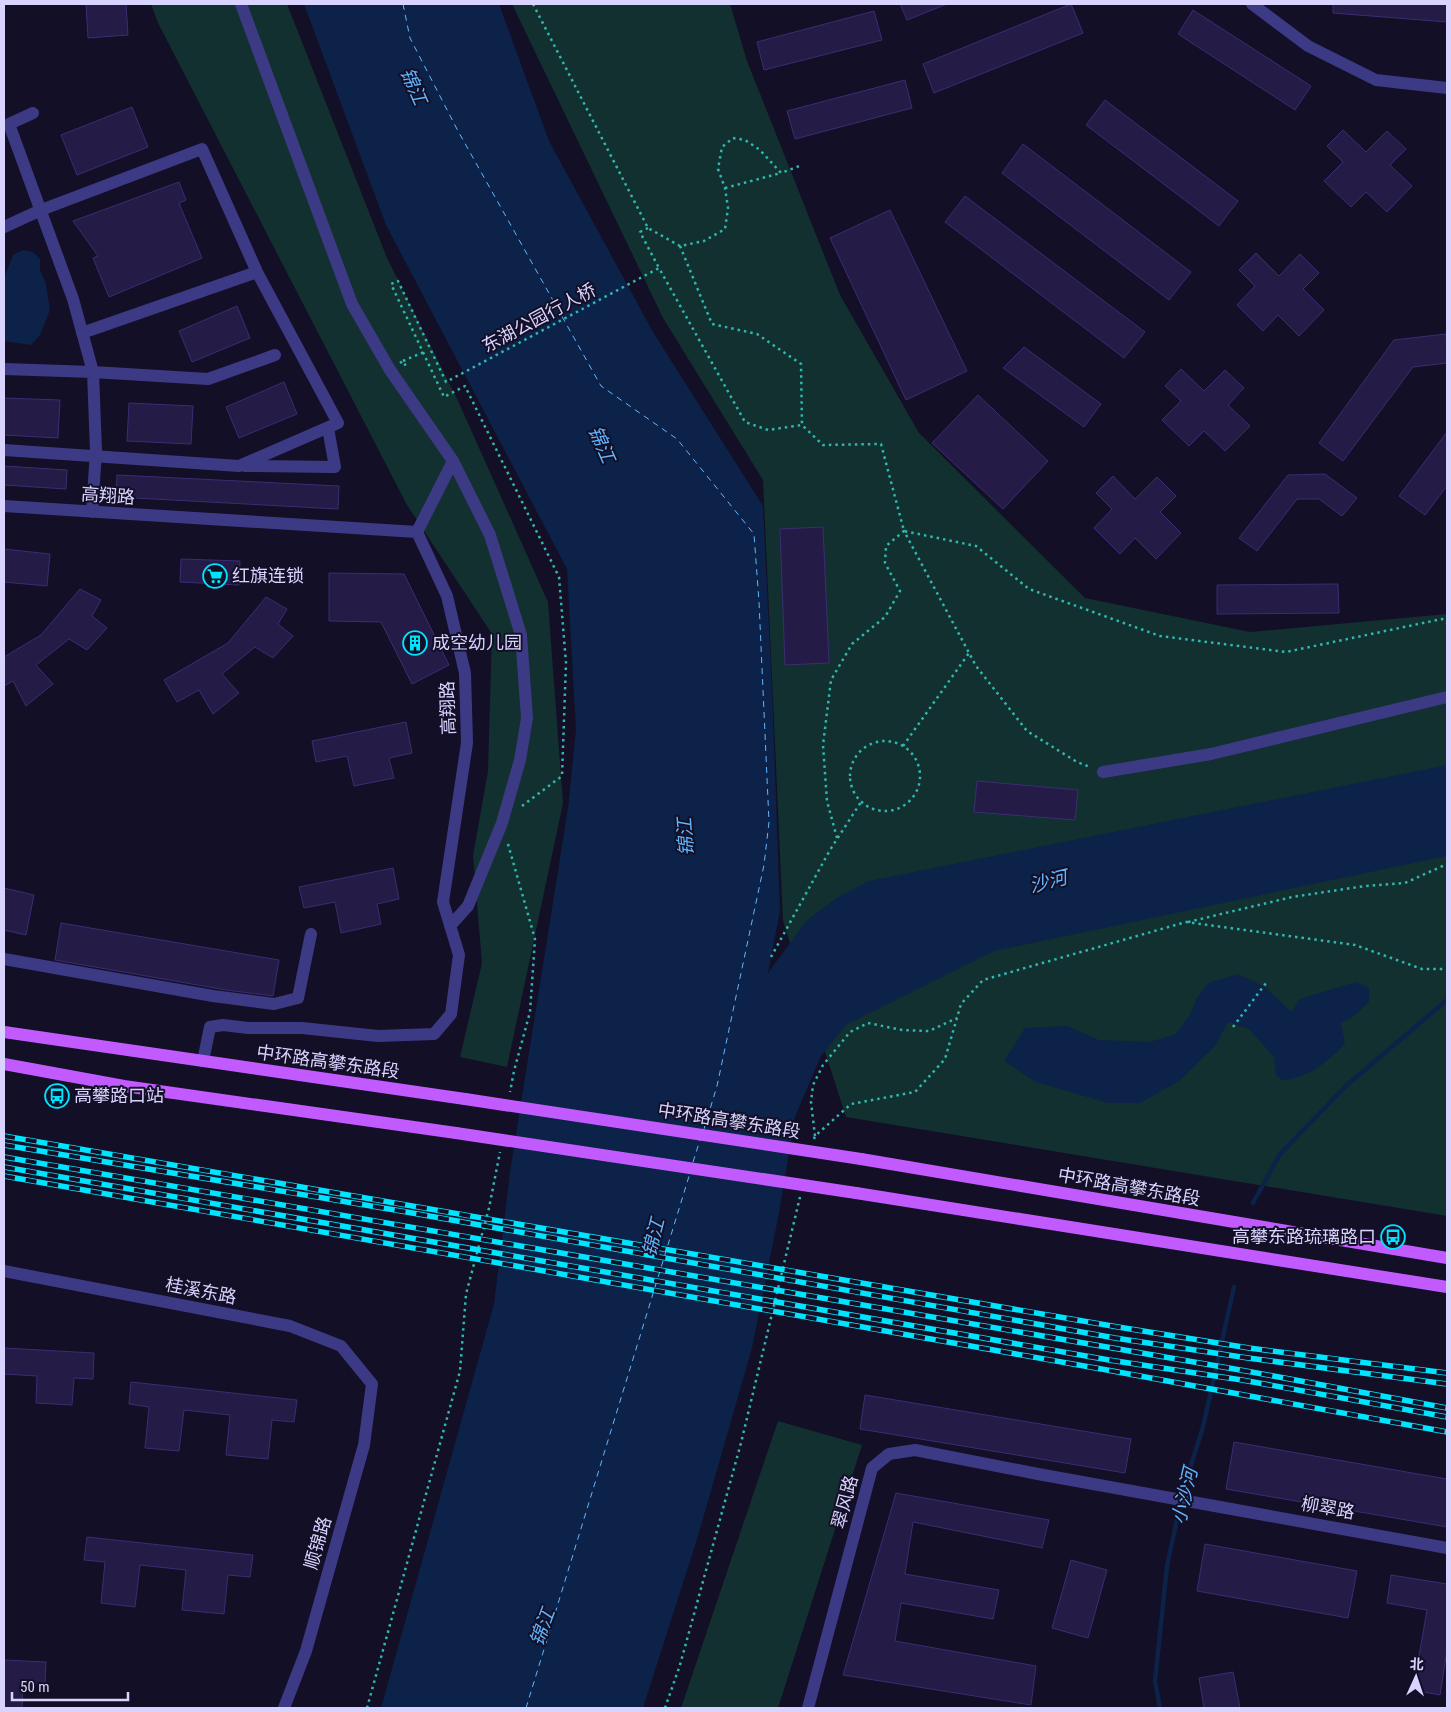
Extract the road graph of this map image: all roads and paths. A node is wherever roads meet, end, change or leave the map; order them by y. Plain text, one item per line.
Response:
1 (241, 4) edge
2 (533, 4) edge
3 (1252, 4) edge
4 (1447, 88) edge
5 (33, 113) dead end
6 (802, 165) dead end
7 (781, 174) junction
8 (725, 188) junction
9 (40, 210) junction
10 (4, 227) edge
11 (648, 228) junction
12 (680, 246) junction
13 (659, 268) junction
14 (257, 272) junction
15 (82, 333) junction
16 (424, 352) junction
17 (275, 355) dead end
18 (403, 361) junction
19 (4, 368) edge
20 (390, 370) junction
21 (409, 371) dead end
22 (93, 372) junction
23 (802, 425) junction
24 (328, 428) junction
25 (4, 450) edge
26 (96, 455) junction
27 (453, 461) junction
28 (239, 466) junction
29 (4, 506) edge
30 (92, 512) junction
31 (904, 531) junction
32 (417, 532) junction
33 (1447, 624) edge
34 (969, 653) junction
35 (1447, 697) edge
36 (903, 746) junction
37 (1103, 772) joint
38 (861, 802) junction
39 (520, 807) dead end
40 (502, 823) junction
41 (837, 838) junction
42 (1447, 864) edge
43 (1186, 922) dead end
44 (450, 926) junction
45 (311, 934) dead end
46 (771, 957) dead end
47 (4, 959) edge
48 (1266, 983) dead end
49 (957, 1018) dead end
50 (1233, 1027) dead end
51 (4, 1032) edge
52 (203, 1061) junction
53 (4, 1064) edge
54 (509, 1101) dead end
55 (815, 1136) dead end
56 (500, 1150) dead end
57 (1447, 1258) edge
58 (4, 1271) edge
59 (1447, 1287) edge
60 (372, 1384) joint
61 (1202, 1504) joint
62 (1447, 1548) edge
63 (284, 1708) edge
64 (367, 1708) edge
65 (808, 1708) edge

1 - 20 street
2 - 11 path
3 - 4 street
5 - 9 street
6 - 7 path
7 - 8 path
7 - 8 path
8 - 12 path
9 - 10 street
9 - 14 street
9 - 15 street
11 - 12 path
11 - 13 path
12 - 23 path
13 - 16 path, 东湖公园行人桥
13 - 23 path
14 - 15 street
14 - 24 street
15 - 22 street
16 - 18 path
16 - 39 path
17 - 22 street
18 - 20 path
18 - 21 path
19 - 22 street
20 - 27 street
22 - 26 street
23 - 31 path
24 - 28 street
24 - 28 street
25 - 26 street
26 - 28 street
26 - 30 street
27 - 32 street
27 - 40 street
29 - 30 street, 高翔路
30 - 32 street, 高翔路
31 - 33 path
31 - 34 path
31 - 41 path
32 - 44 street, 高翔路
34 - 36 path
34 - 37 path
35 - 37 street
36 - 38 path
36 - 38 path
38 - 41 path
40 - 44 street
40 - 54 path
41 - 46 path
42 - 43 path
44 - 52 street, 高翔路
45 - 47 street
48 - 50 path
49 - 55 path
51 - 52 main road, 中环路高攀东路段
52 - 57 main road, 中环路高攀东路段, bridge
53 - 59 main road, bridge
56 - 64 path
58 - 60 street, 桂溪东路
60 - 63 street, 顺锦路
61 - 62 street, 柳翠路
61 - 65 street, 翠风路

